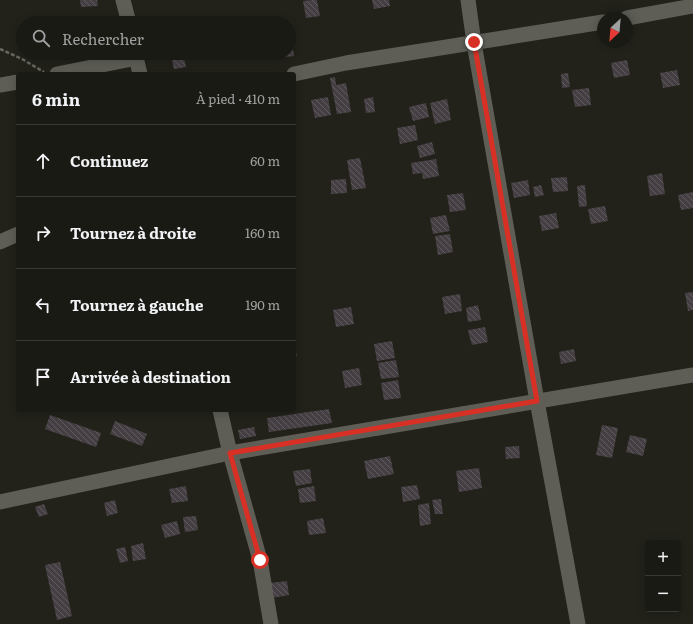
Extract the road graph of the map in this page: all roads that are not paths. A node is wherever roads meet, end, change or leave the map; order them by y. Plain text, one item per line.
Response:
1 (123, 0) edge
2 (468, 0) edge
3 (693, 6) edge
4 (127, 16) edge
5 (633, 17) edge
6 (597, 23) edge
7 (474, 42) junction
8 (118, 60) edge
9 (137, 60) edge
10 (66, 72) edge
11 (140, 72) edge
12 (296, 74) edge
13 (16, 82) edge
14 (0, 85) edge
15 (16, 235) edge
16 (0, 242) edge
17 (693, 375) edge
18 (537, 401) junction
19 (220, 412) edge
20 (230, 453) junction
21 (0, 502) edge
22 (271, 624) edge
23 (578, 624) edge

1 - 4 street
2 - 7 street
3 - 5 street
6 - 7 street
7 - 12 street
7 - 18 street
8 - 10 street
9 - 11 street
13 - 14 street
15 - 16 street
17 - 18 street
18 - 20 street
18 - 23 street
19 - 20 street
20 - 21 street
20 - 22 street

